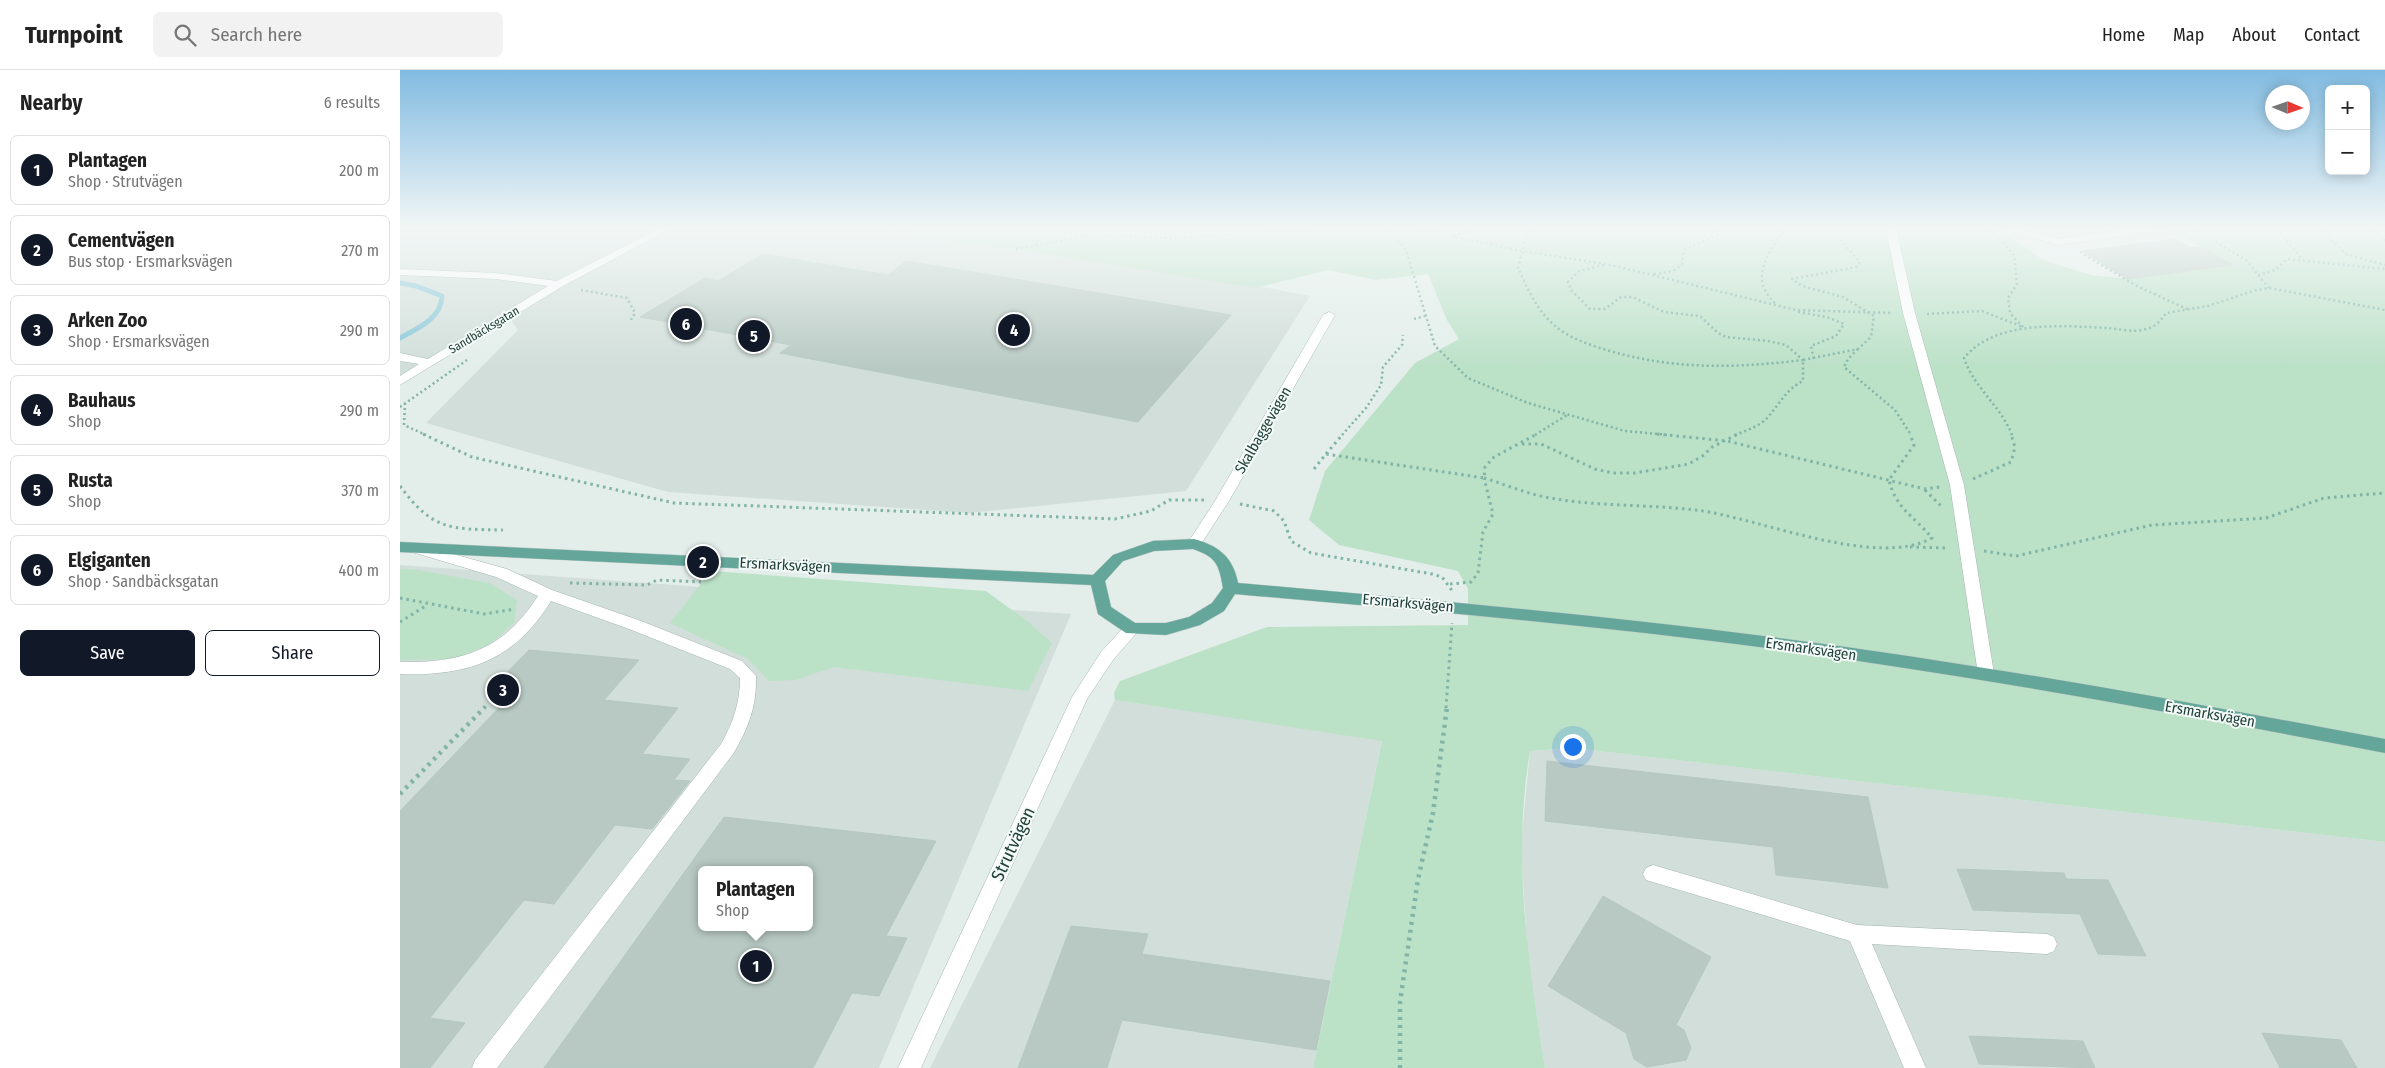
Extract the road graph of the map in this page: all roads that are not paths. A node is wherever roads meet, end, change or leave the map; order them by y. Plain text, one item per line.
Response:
1 (486, 276) edge
2 (575, 276) edge
3 (1901, 276) edge
4 (559, 284) junction
5 (1330, 315) dead end
6 (400, 356) edge
7 (429, 363) junction
8 (400, 381) edge
9 (1194, 544) junction
10 (404, 547) edge
11 (1097, 580) junction
12 (1231, 588) junction
13 (547, 594) junction
14 (1132, 629) junction
15 (400, 668) edge
16 (1986, 674) junction
17 (2385, 746) edge
18 (1653, 874) dead end
19 (1857, 934) junction
20 (2047, 944) dead end
21 (483, 1068) edge
22 (909, 1068) edge
23 (1915, 1068) edge

1 - 4 street
2 - 4 street, Sandbäcksgatan
3 - 16 street
4 - 7 street, Sandbäcksgatan
5 - 9 street, Skalbaggevägen
6 - 7 street
7 - 8 street, Sandbäcksgatan
9 - 11 main road
9 - 12 main road
10 - 11 main road, Ersmarksvägen
10 - 13 street
11 - 14 main road
12 - 14 main road
12 - 16 main road, Ersmarksvägen
13 - 15 street
13 - 21 street
14 - 22 street, Strutvägen
16 - 17 main road, Ersmarksvägen
18 - 19 street
19 - 20 street
19 - 23 street

